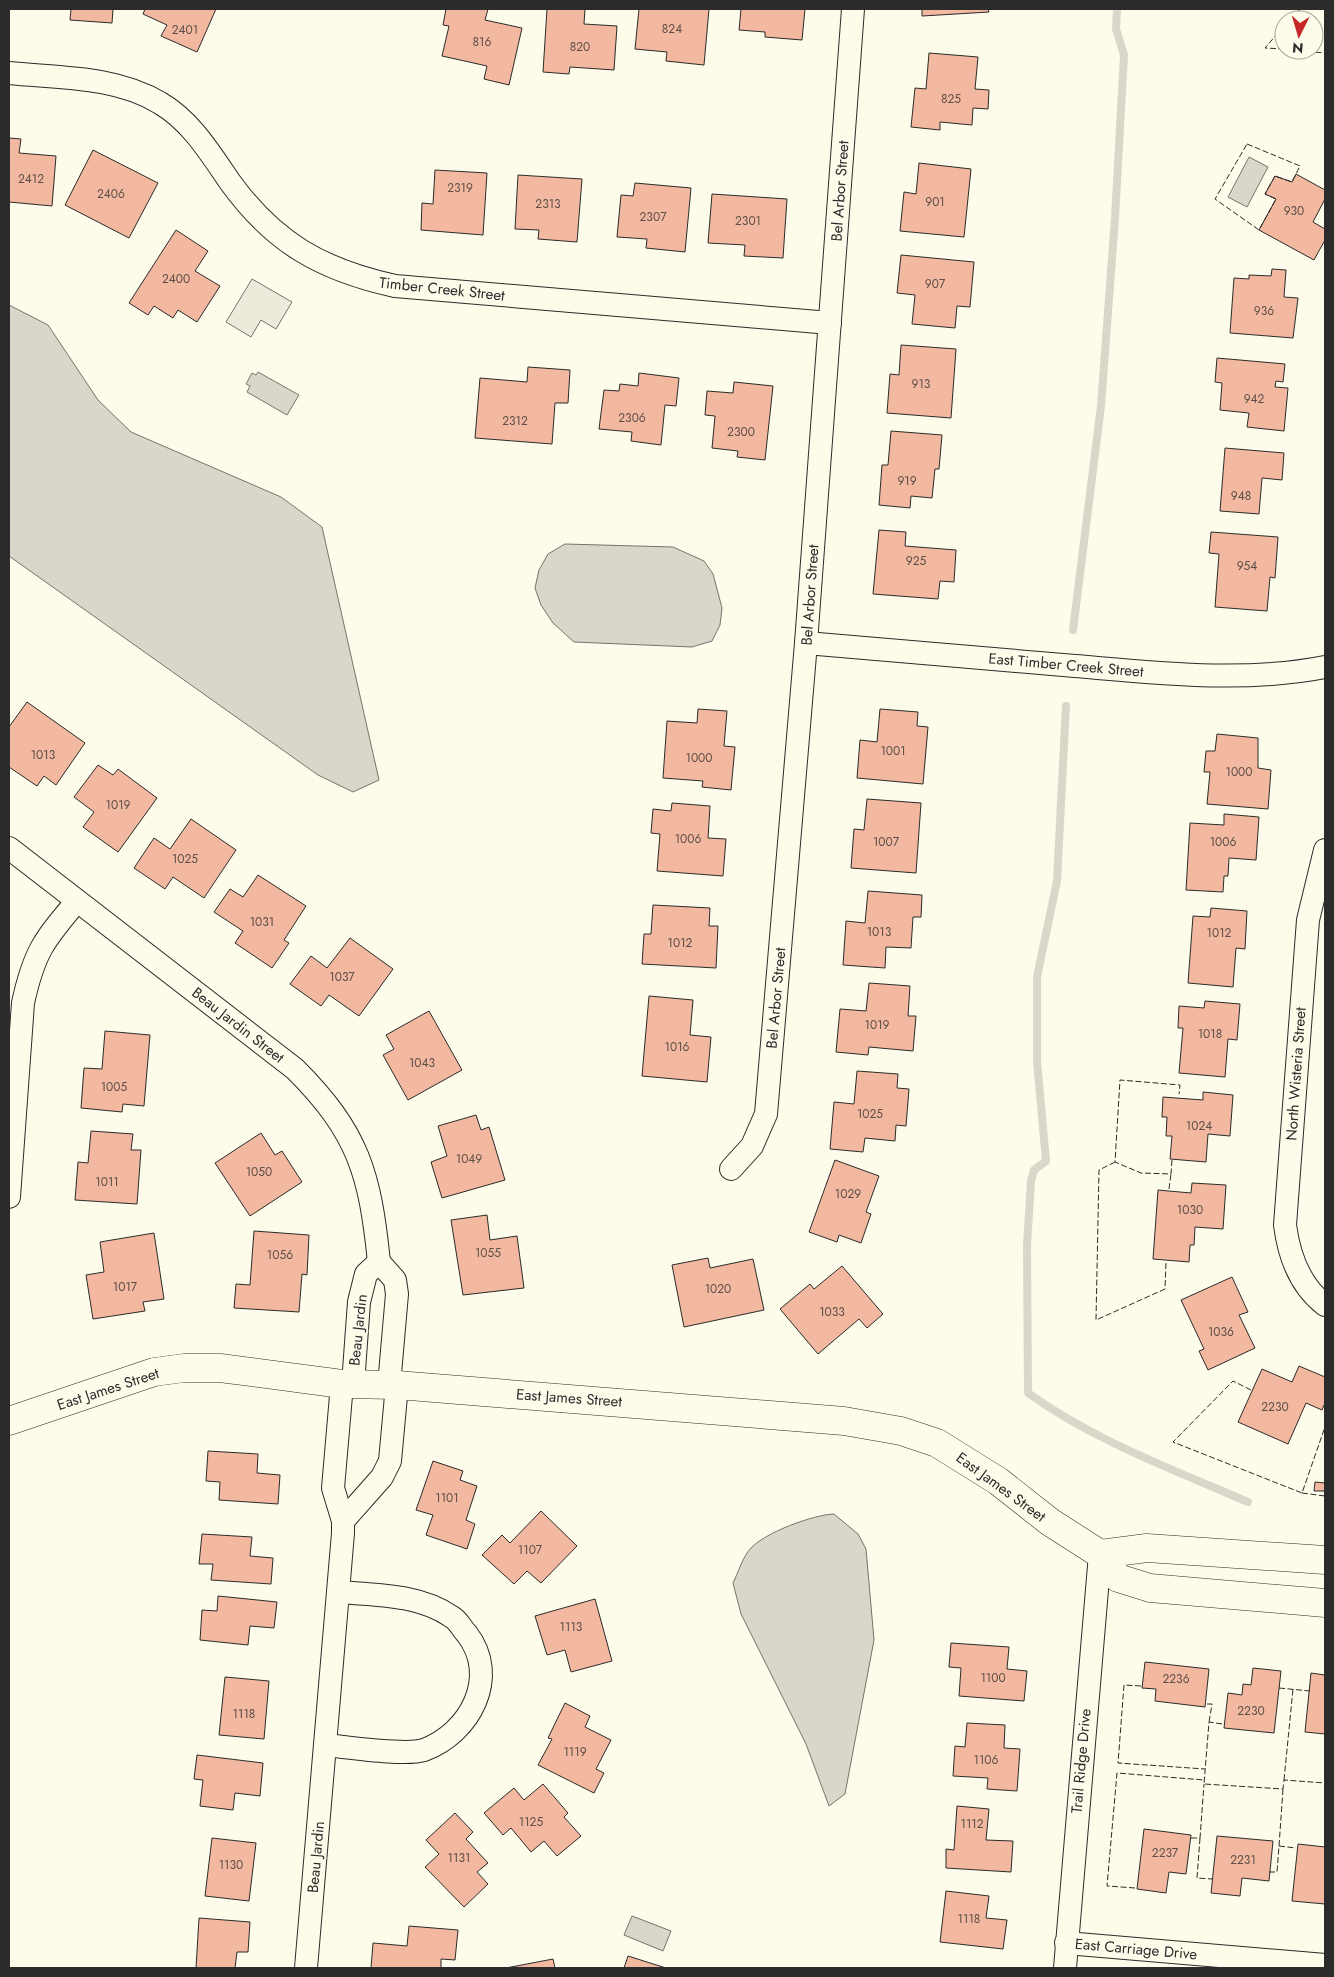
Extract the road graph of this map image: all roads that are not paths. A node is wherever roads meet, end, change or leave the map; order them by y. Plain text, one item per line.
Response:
1 (853, 9) edge
2 (9, 73) edge
3 (830, 323) junction
4 (806, 643) junction
5 (1325, 667) edge
6 (9, 848) edge
7 (1325, 850) edge
8 (78, 901) junction
9 (731, 1169) dead end
10 (9, 1197) edge
11 (379, 1262) junction
12 (1319, 1299) edge
13 (348, 1384) junction
14 (393, 1385) junction
15 (9, 1420) edge
16 (344, 1521) junction
17 (1100, 1554) junction
18 (1325, 1560) edge
19 (338, 1592) junction
20 (1325, 1603) edge
21 (325, 1745) junction
22 (1066, 1943) junction
23 (1325, 1965) edge
24 (306, 1968) edge
25 (1065, 1968) edge

1 - 3 street, Bel Arbor Street
2 - 3 street, Timber Creek Street
3 - 4 street, Bel Arbor Street
4 - 5 street, East Timber Creek Street
4 - 9 street, Bel Arbor Street
6 - 8 street, Beau Jardin Street
7 - 12 street, North Wisteria Street
8 - 10 street
8 - 11 street, Beau Jardin Street
11 - 13 street, Beau Jardin
11 - 14 street
13 - 14 street, East James Street
13 - 15 street, East James Street
13 - 16 street, Beau Jardin
14 - 16 street
14 - 17 street, East James Street
16 - 19 street, Beau Jardin
17 - 18 street
17 - 20 street, East James Street
17 - 22 street, Trail Ridge Drive
19 - 21 street, Beau Jardin
19 - 21 street
21 - 24 street, Beau Jardin
22 - 23 street, East Carriage Drive
22 - 25 street, Trail Ridge Drive

